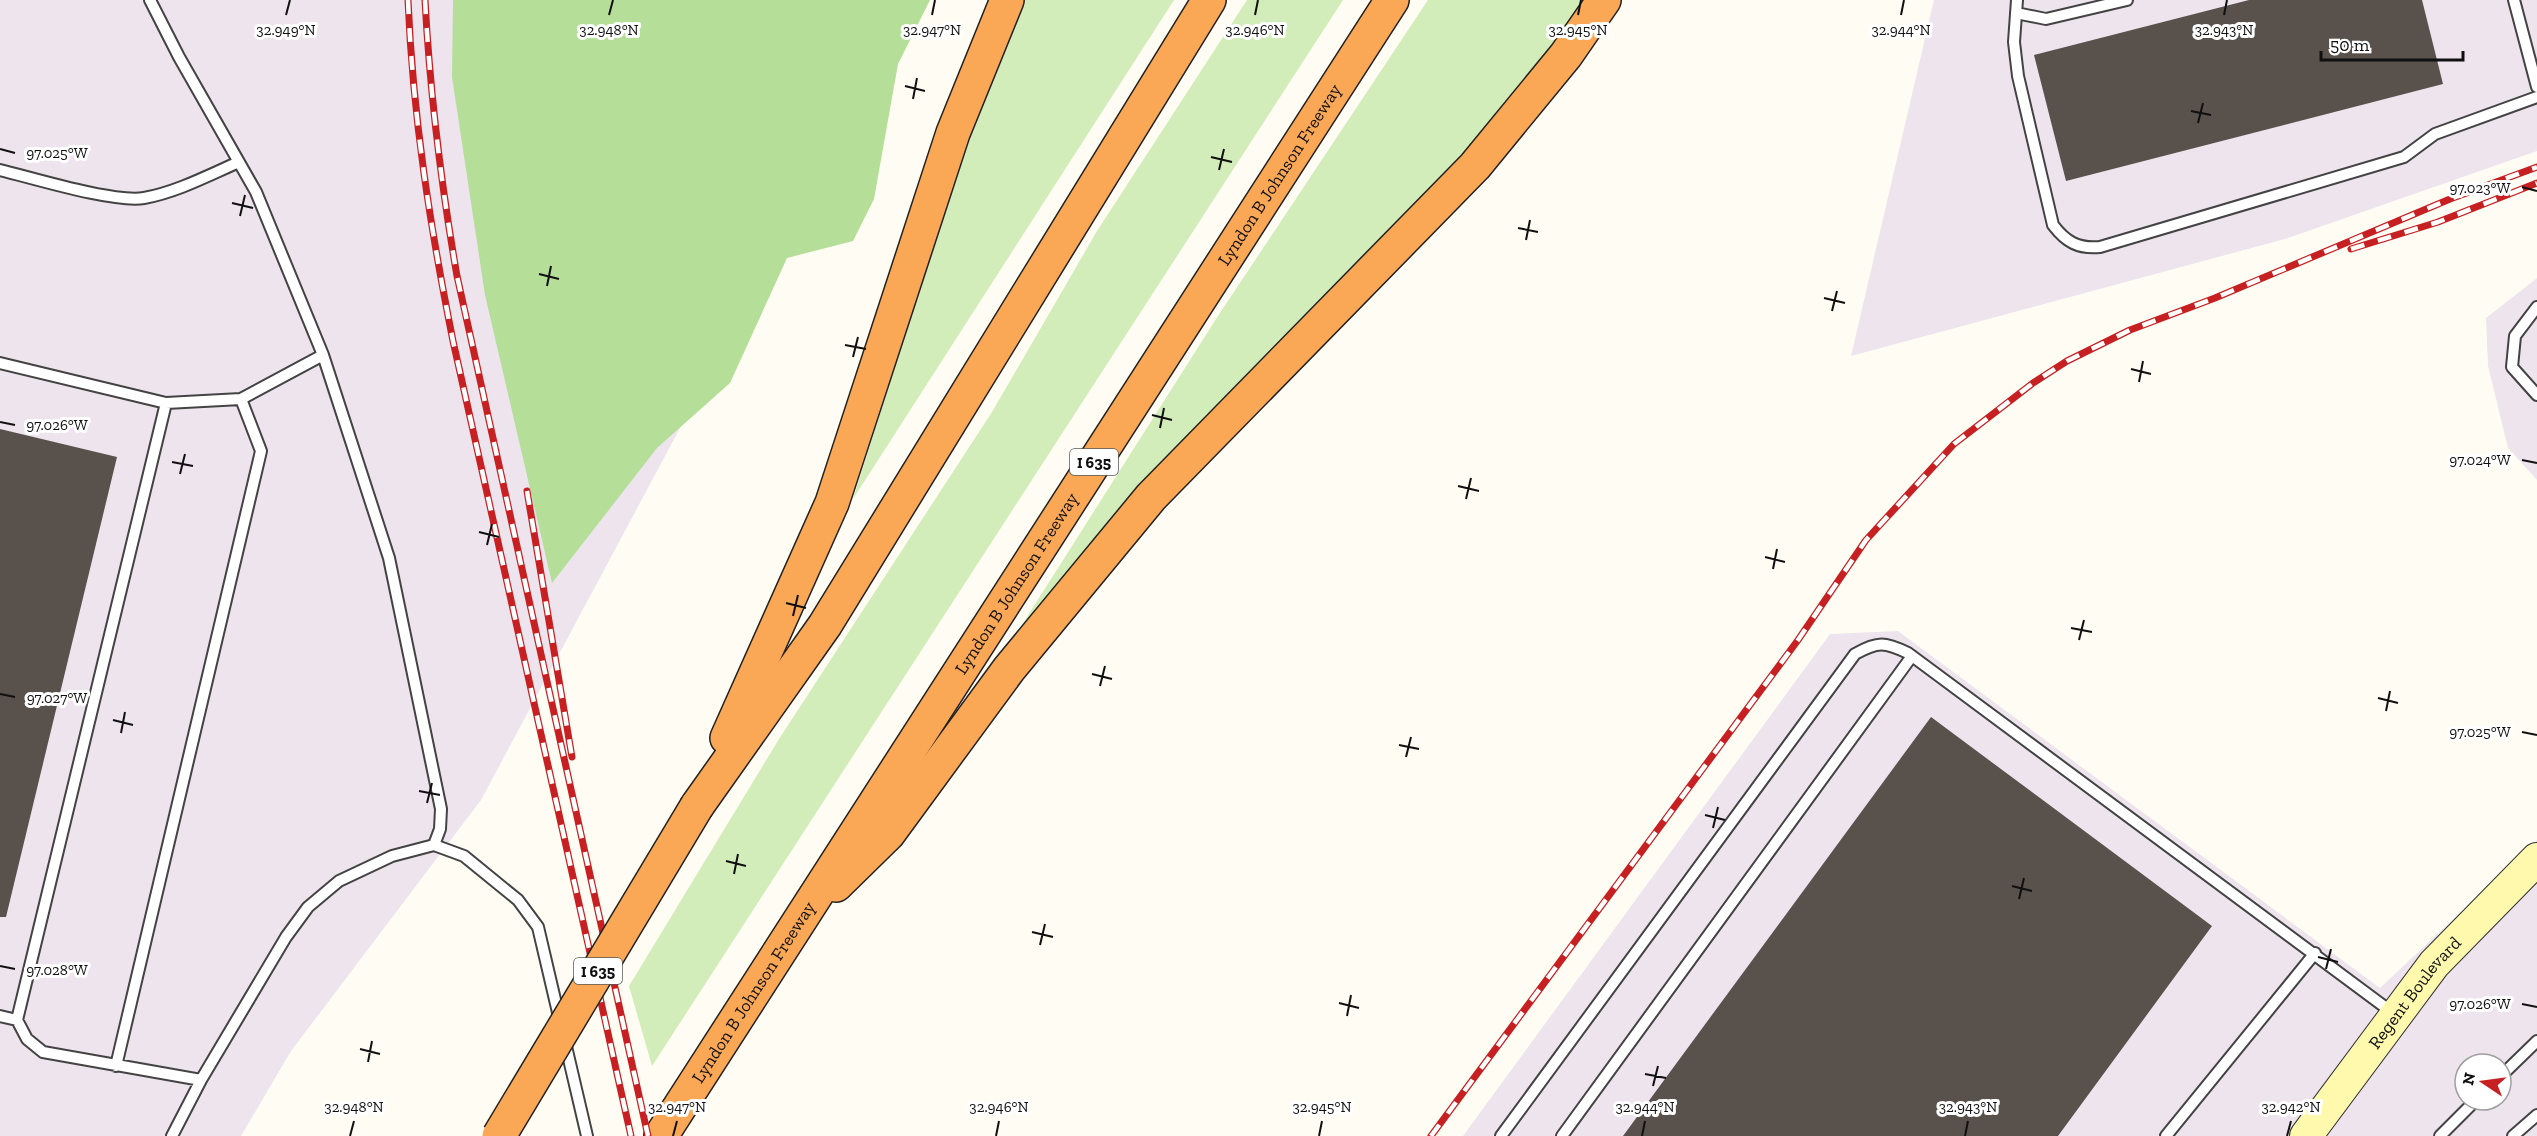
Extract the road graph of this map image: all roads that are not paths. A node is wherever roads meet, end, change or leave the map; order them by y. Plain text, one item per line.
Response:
1 (150, 0) edge
2 (1007, 0) edge
3 (1209, 0) edge
4 (1392, 0) edge
5 (1604, 0) edge
6 (2017, 0) edge
7 (2127, 0) edge
8 (2514, 0) edge
9 (2016, 13) junction
10 (2537, 87) edge
11 (2537, 97) edge
12 (239, 162) junction
13 (0, 170) edge
14 (2537, 307) edge
15 (323, 355) junction
16 (0, 363) edge
17 (2537, 395) edge
18 (241, 399) junction
19 (166, 403) junction
20 (1912, 656) junction
21 (697, 806) junction
22 (434, 844) junction
23 (2537, 859) edge
24 (796, 924) junction
25 (2315, 953) junction
26 (2396, 1015) junction
27 (0, 1016) edge
28 (17, 1020) junction
29 (2537, 1041) edge
30 (2513, 1064) edge
31 (116, 1066) junction
32 (201, 1080) junction
33 (2464, 1112) edge
34 (2537, 1115) edge
35 (172, 1136) edge
36 (499, 1136) edge
37 (586, 1136) edge
38 (661, 1136) edge
39 (1501, 1136) edge
40 (1562, 1136) edge
41 (2166, 1136) edge
42 (2307, 1136) edge
43 (2440, 1136) edge
44 (2513, 1136) edge

1 - 12 lane
2 - 21 highway
3 - 21 highway, I 635
4 - 24 highway, Lyndon B Johnson Freeway / I 635
5 - 24 highway
6 - 9 lane
7 - 9 lane
8 - 10 lane
9 - 11 lane
12 - 13 lane
12 - 15 lane
14 - 17 lane
15 - 18 lane
15 - 22 lane
16 - 19 lane
18 - 19 lane
18 - 31 lane
19 - 28 lane
20 - 25 lane
20 - 39 lane
20 - 40 lane
21 - 36 highway, I 635, bridge
22 - 32 lane
22 - 37 lane
23 - 26 street, Regent Boulevard
24 - 38 highway, Lyndon B Johnson Freeway / I 635
25 - 26 lane
25 - 41 lane
26 - 42 street, Regent Boulevard
27 - 28 lane
28 - 31 lane
29 - 30 lane
31 - 32 lane
32 - 35 lane
33 - 43 lane
34 - 44 lane

